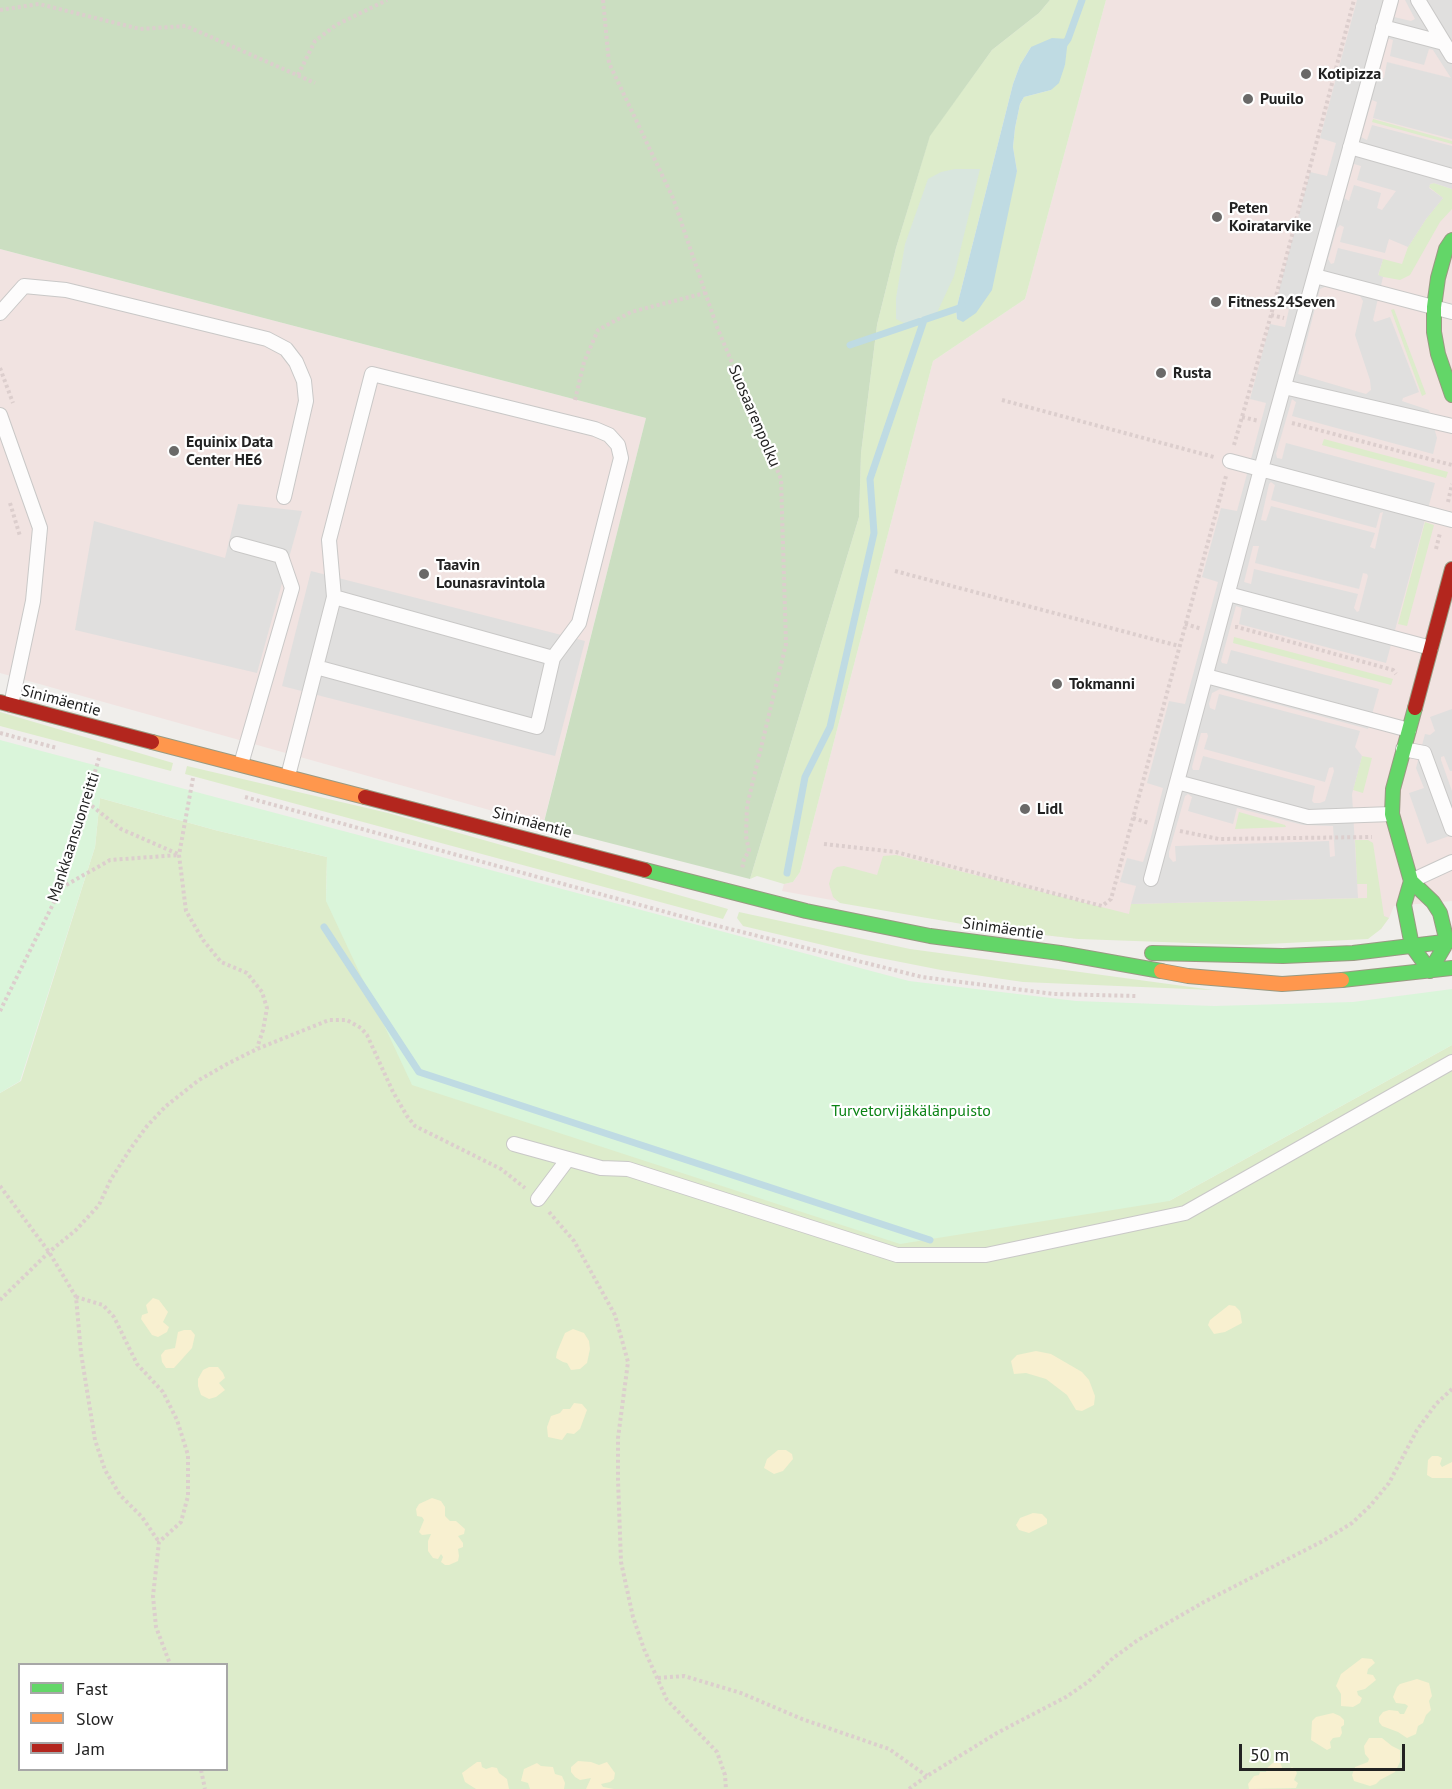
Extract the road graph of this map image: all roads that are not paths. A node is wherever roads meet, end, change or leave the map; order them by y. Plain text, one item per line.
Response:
1 (1391, 0) edge
2 (1418, 0) edge
3 (1383, 27) junction
4 (1444, 43) junction
5 (1452, 56) edge
6 (1350, 147) junction
7 (1452, 176) edge
8 (1452, 240) edge
9 (1315, 276) junction
10 (1434, 306) junction
11 (1452, 312) edge
12 (0, 313) edge
13 (1284, 387) junction
14 (1452, 395) edge
15 (0, 415) edge
16 (1452, 426) edge
17 (4, 433) edge
18 (1230, 461) road end
19 (1261, 469) junction
20 (284, 497) dead end
21 (1452, 520) edge
22 (237, 544) dead end
23 (1452, 569) edge
24 (1228, 594) junction
25 (334, 597) junction
26 (1431, 648) junction
27 (553, 658) junction
28 (316, 667) junction
29 (1206, 676) junction
30 (6, 704) edge
31 (1409, 730) junction
32 (1403, 750) junction
33 (241, 764) junction
34 (288, 776) junction
35 (1177, 782) junction
36 (1392, 814) junction
37 (1452, 829) edge
38 (1452, 862) edge
39 (1151, 879) dead end
40 (1411, 881) junction
41 (1449, 942) edge
42 (1412, 946) junction
43 (1059, 953) junction
44 (1452, 968) edge
45 (1430, 972) junction
46 (1452, 1062) edge
47 (514, 1144) dead end
48 (568, 1159) junction
49 (538, 1199) road end

1 - 3 lane
2 - 4 lane
3 - 4 lane
3 - 6 lane
4 - 5 lane
6 - 7 lane
6 - 9 lane
8 - 10 main road
9 - 10 lane
9 - 13 lane
10 - 11 lane
10 - 14 main road
12 - 20 lane
13 - 16 lane
13 - 19 lane
15 - 17 lane
17 - 30 lane
18 - 19 lane
19 - 21 lane
19 - 24 lane
22 - 33 lane
23 - 26 main road
24 - 26 lane
24 - 29 lane
25 - 27 lane
25 - 27 lane
25 - 28 lane
26 - 31 main road
27 - 28 lane
28 - 34 lane
29 - 31 lane
29 - 35 lane
30 - 33 main road, Sinimäentie
31 - 32 main road
32 - 36 main road
32 - 37 lane
33 - 34 main road, Sinimäentie
34 - 43 main road, Sinimäentie
35 - 36 lane
35 - 39 lane
36 - 40 main road
38 - 40 lane
40 - 41 main road
40 - 42 main road
41 - 42 main road, Sinimäentie
41 - 45 main road
42 - 43 main road, Sinimäentie
42 - 45 main road
43 - 45 main road, Sinimäentie
44 - 45 main road, Sinimäentie
46 - 48 lane
47 - 48 lane
48 - 49 lane

